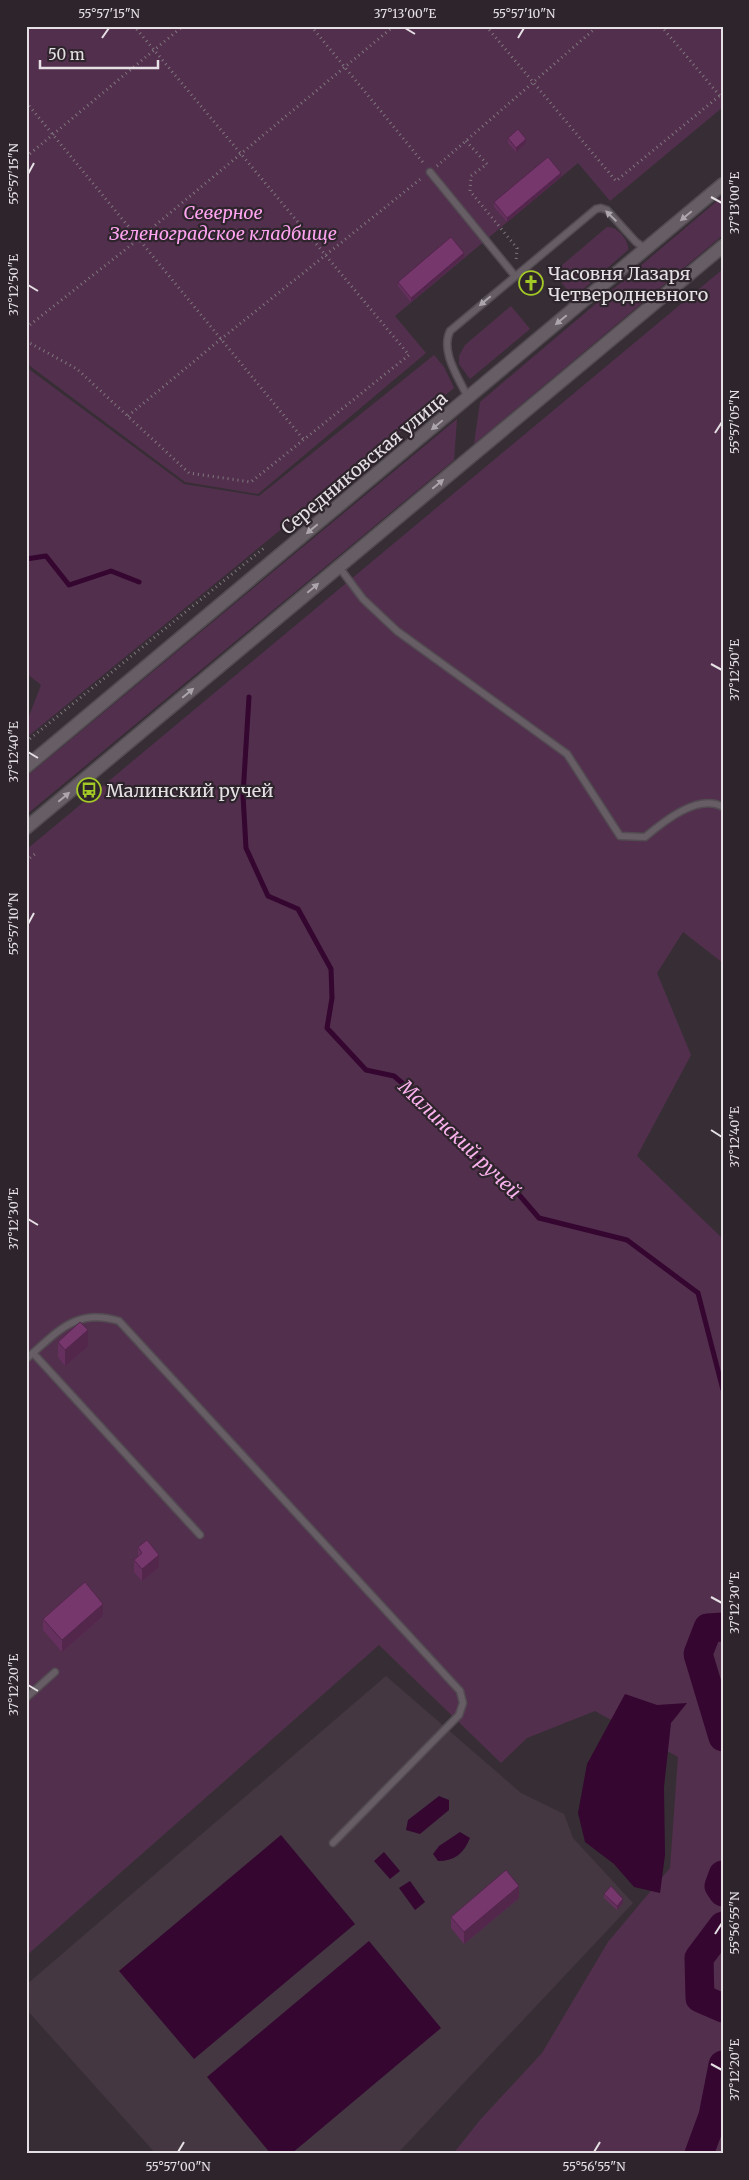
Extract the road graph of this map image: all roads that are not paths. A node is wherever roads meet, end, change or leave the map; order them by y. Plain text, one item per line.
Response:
1 (430, 172) road end
2 (723, 184) edge
3 (723, 246) edge
4 (646, 249) junction
5 (515, 276) junction
6 (468, 399) junction
7 (339, 566) junction
8 (26, 767) edge
9 (723, 807) edge
10 (26, 828) edge
11 (33, 1353) junction
12 (26, 1359) edge
13 (200, 1535) dead end
14 (55, 1672) dead end
15 (26, 1698) edge
16 (333, 1843) dead end

1 - 5 lane
2 -> 4 street, Середниковская улица
7 -> 3 street
4 -> 5 lane
4 -> 6 street, Середниковская улица
5 -> 6 lane
6 -> 8 street, Середниковская улица
7 - 9 lane
10 -> 7 street
11 - 12 lane
11 - 13 lane
11 - 16 lane
14 - 15 lane

